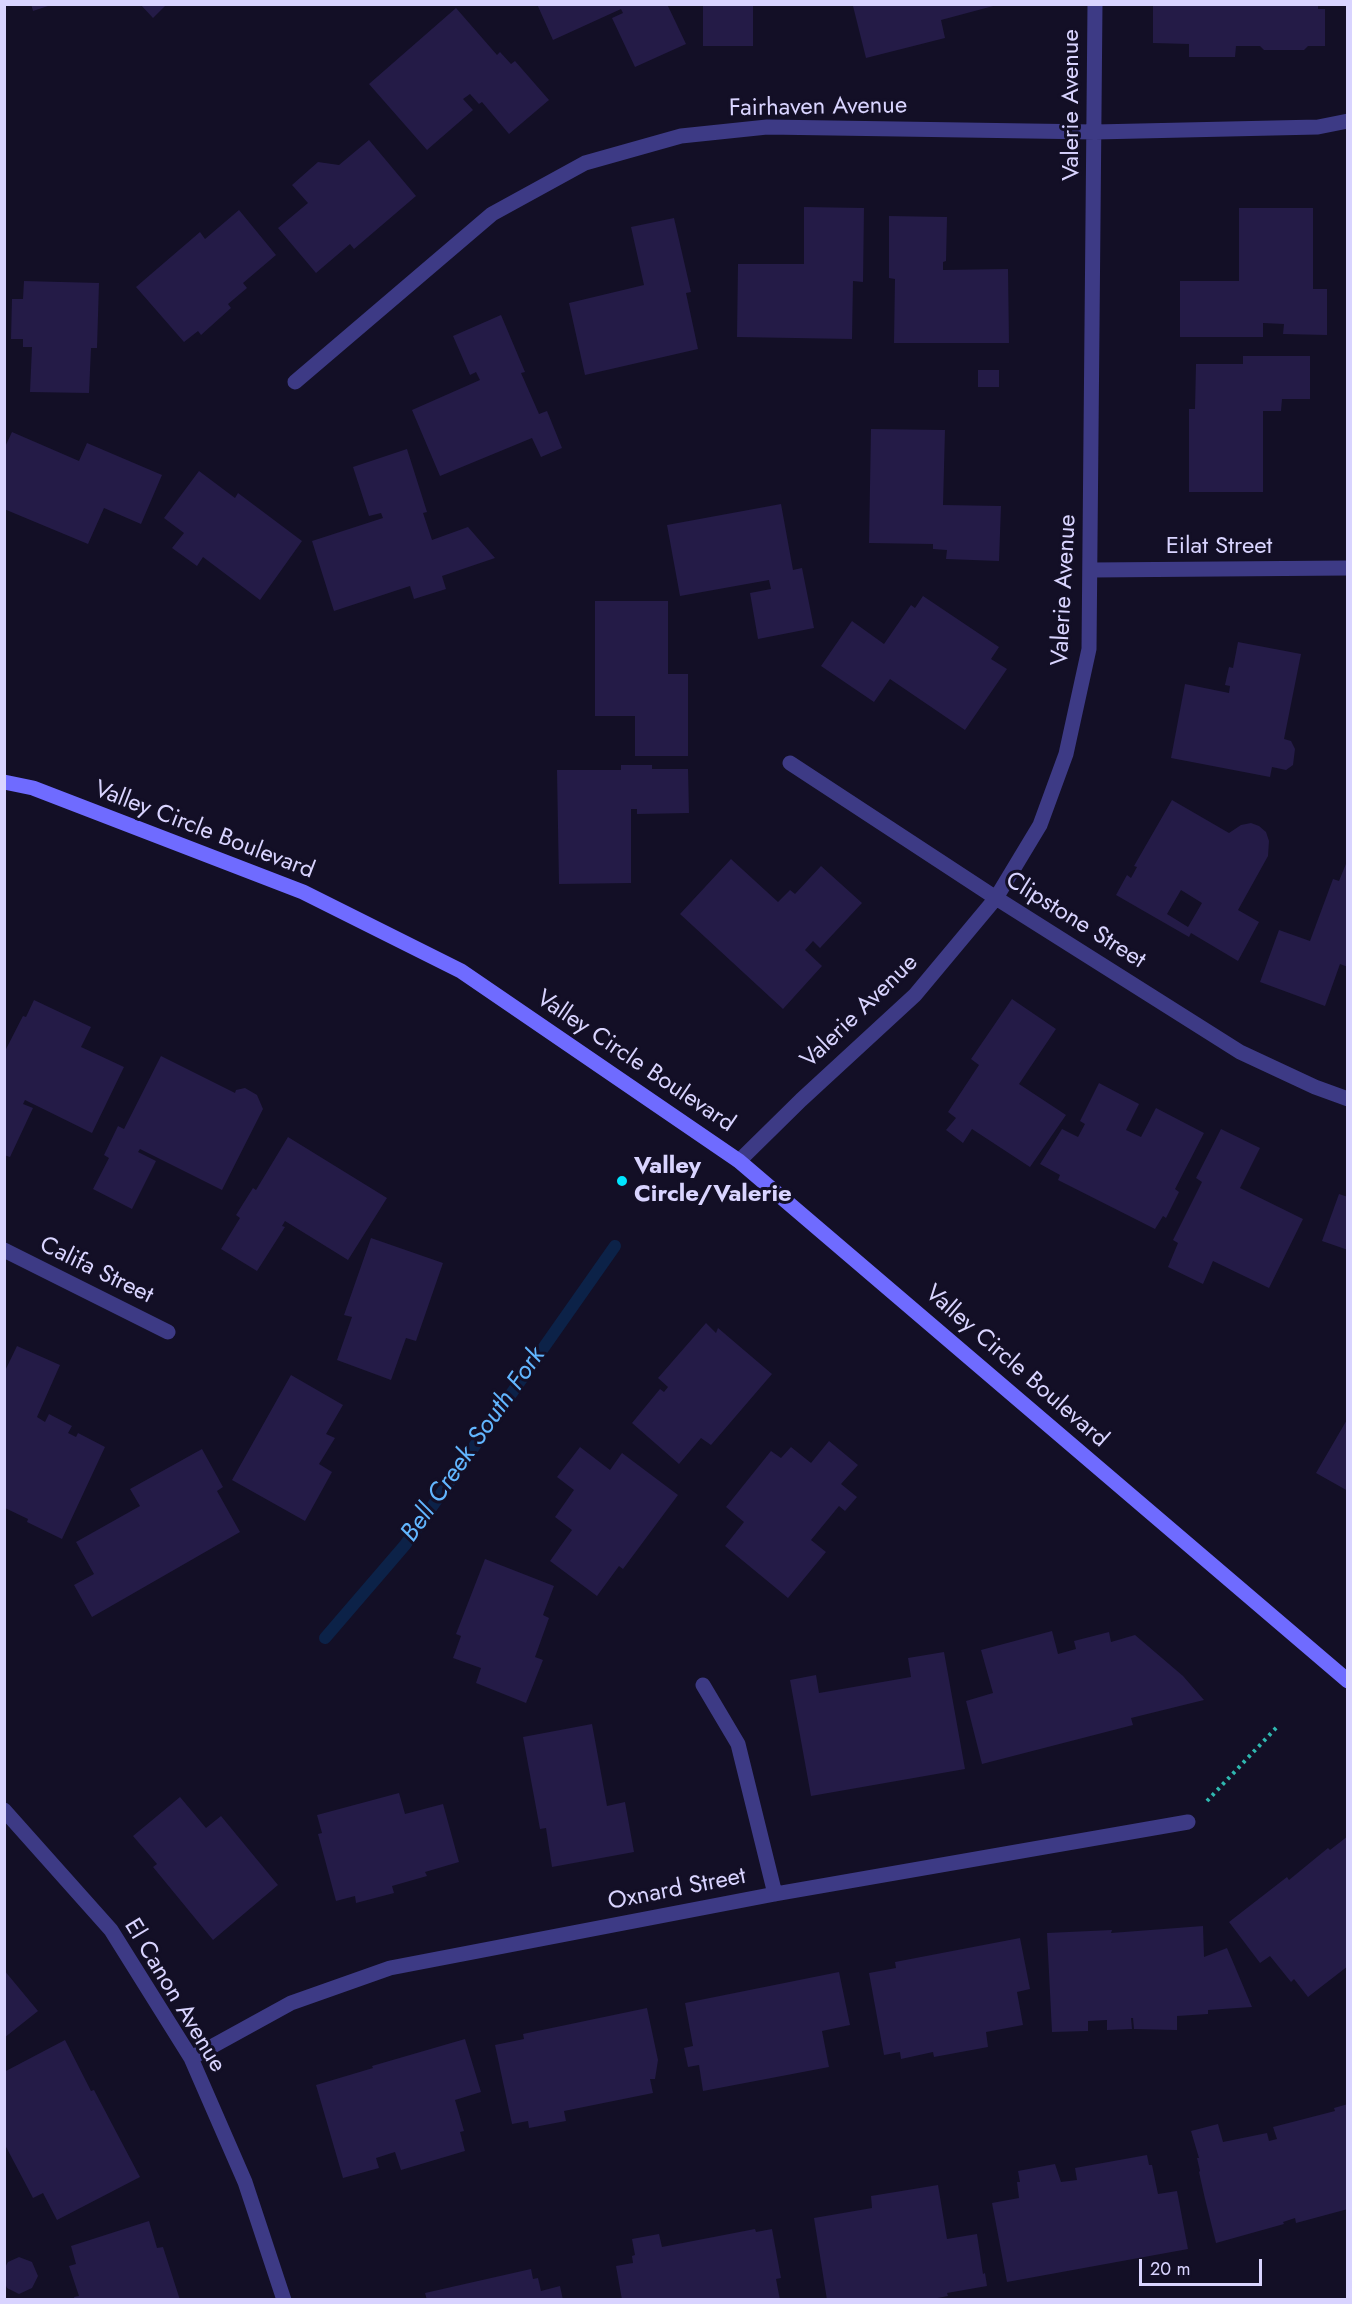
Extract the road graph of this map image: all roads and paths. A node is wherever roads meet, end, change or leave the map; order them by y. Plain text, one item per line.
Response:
1 (1095, 4) edge
2 (1347, 121) edge
3 (1095, 132) junction
4 (295, 382) dead end
5 (1347, 568) edge
6 (1092, 570) junction
7 (790, 763) dead end
8 (4, 782) edge
9 (996, 898) junction
10 (1347, 1099) edge
11 (739, 1161) junction
12 (4, 1250) edge
13 (168, 1332) dead end
14 (1347, 1680) edge
15 (703, 1685) dead end
16 (1277, 1727) dead end
17 (4, 1810) edge
18 (1188, 1822) joint
19 (775, 1894) junction
20 (191, 2058) junction
21 (284, 2300) edge

1 - 3 street, Valerie Avenue
2 - 3 street, Fairhaven Avenue
3 - 4 street, Fairhaven Avenue
3 - 6 street, Valerie Avenue
5 - 6 street, Eilat Street
6 - 9 street, Valerie Avenue
7 - 9 street, Clipstone Street
8 - 11 main road, Valley Circle Boulevard
9 - 10 street, Clipstone Street
9 - 11 street, Valerie Avenue
11 - 14 main road, Valley Circle Boulevard
12 - 13 street, Califa Street
15 - 19 street
16 - 18 path
17 - 20 street, El Canon Avenue
18 - 19 street, Oxnard Street
19 - 20 street, Oxnard Street
20 - 21 street, El Canon Avenue

